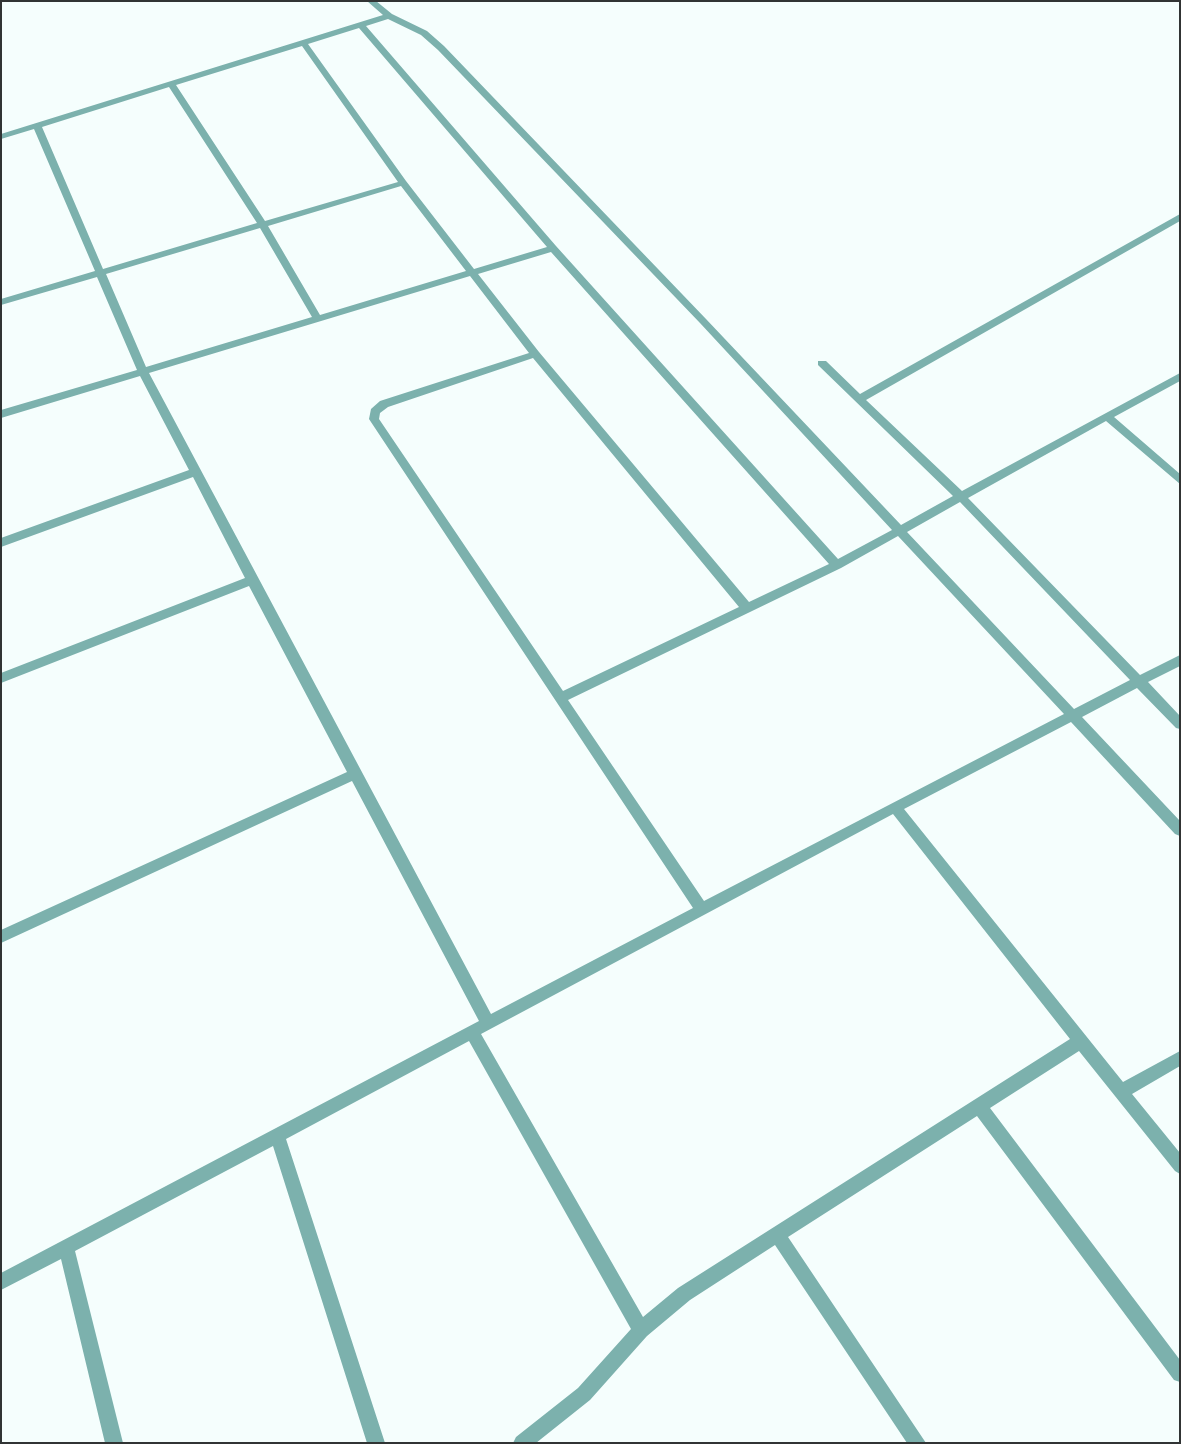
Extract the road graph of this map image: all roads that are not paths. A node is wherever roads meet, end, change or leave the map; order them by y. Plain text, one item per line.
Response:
1 (370, 1) edge
2 (389, 16) junction
3 (361, 25) junction
4 (304, 43) junction
5 (171, 84) junction
6 (36, 126) junction
7 (1, 137) edge
8 (403, 183) junction
9 (1180, 217) edge
10 (263, 225) junction
11 (553, 248) junction
12 (100, 273) junction
13 (472, 273) junction
14 (1, 302) edge
15 (318, 319) junction
16 (535, 354) junction
17 (822, 363) dead end
18 (144, 371) junction
19 (1180, 376) edge
20 (859, 399) junction
21 (1, 414) edge
22 (1107, 416) junction
23 (196, 472) junction
24 (1180, 480) edge
25 (961, 497) junction
26 (899, 531) junction
27 (1, 543) edge
28 (837, 565) junction
29 (252, 580) junction
30 (747, 608) junction
31 (1180, 660) edge
32 (1, 678) edge
33 (1138, 682) junction
34 (560, 698) junction
35 (1074, 716) junction
36 (1180, 724) edge
37 (355, 774) junction
38 (895, 807) junction
39 (1180, 830) edge
40 (702, 910) junction
41 (1, 937) edge
42 (488, 1023) junction
43 (472, 1032) junction
44 (1081, 1041) junction
45 (1180, 1058) edge
46 (1121, 1092) junction
47 (979, 1106) junction
48 (276, 1135) junction
49 (1180, 1166) edge
50 (777, 1234) junction
51 (66, 1247) junction
52 (1, 1282) edge
53 (641, 1330) junction
54 (1180, 1374) edge
55 (114, 1443) edge
56 (376, 1443) edge
57 (522, 1443) edge
58 (917, 1443) edge

1 - 2 street
2 - 3 street
2 - 26 street
3 - 4 street
3 - 11 street
4 - 5 street
4 - 8 street
5 - 6 street
5 - 10 street
6 - 7 street
6 - 12 street
8 - 10 street
8 - 13 street
9 - 20 street
10 - 12 street
10 - 15 street
11 - 13 street
11 - 28 street
12 - 14 street
12 - 18 street
13 - 15 street
13 - 16 street
15 - 18 street
16 - 30 street
16 - 34 street
17 - 20 street
18 - 21 street
18 - 23 street
19 - 22 street
20 - 25 street
22 - 24 street
22 - 25 street
23 - 27 street
23 - 29 street
25 - 26 street
25 - 33 street
26 - 28 street
26 - 35 street
28 - 30 street
29 - 32 street
29 - 37 street
30 - 34 street
31 - 33 street
33 - 35 street
33 - 36 street
34 - 40 street
35 - 38 street
35 - 39 street
37 - 41 street
37 - 42 street
38 - 40 street
38 - 44 street
40 - 42 street
42 - 43 street
43 - 48 street
43 - 53 street
44 - 46 street
44 - 47 street
45 - 46 street
46 - 49 street
47 - 50 street
47 - 54 street
48 - 51 street
48 - 56 street
50 - 53 street
50 - 58 street
51 - 52 street
51 - 55 street
53 - 57 street

